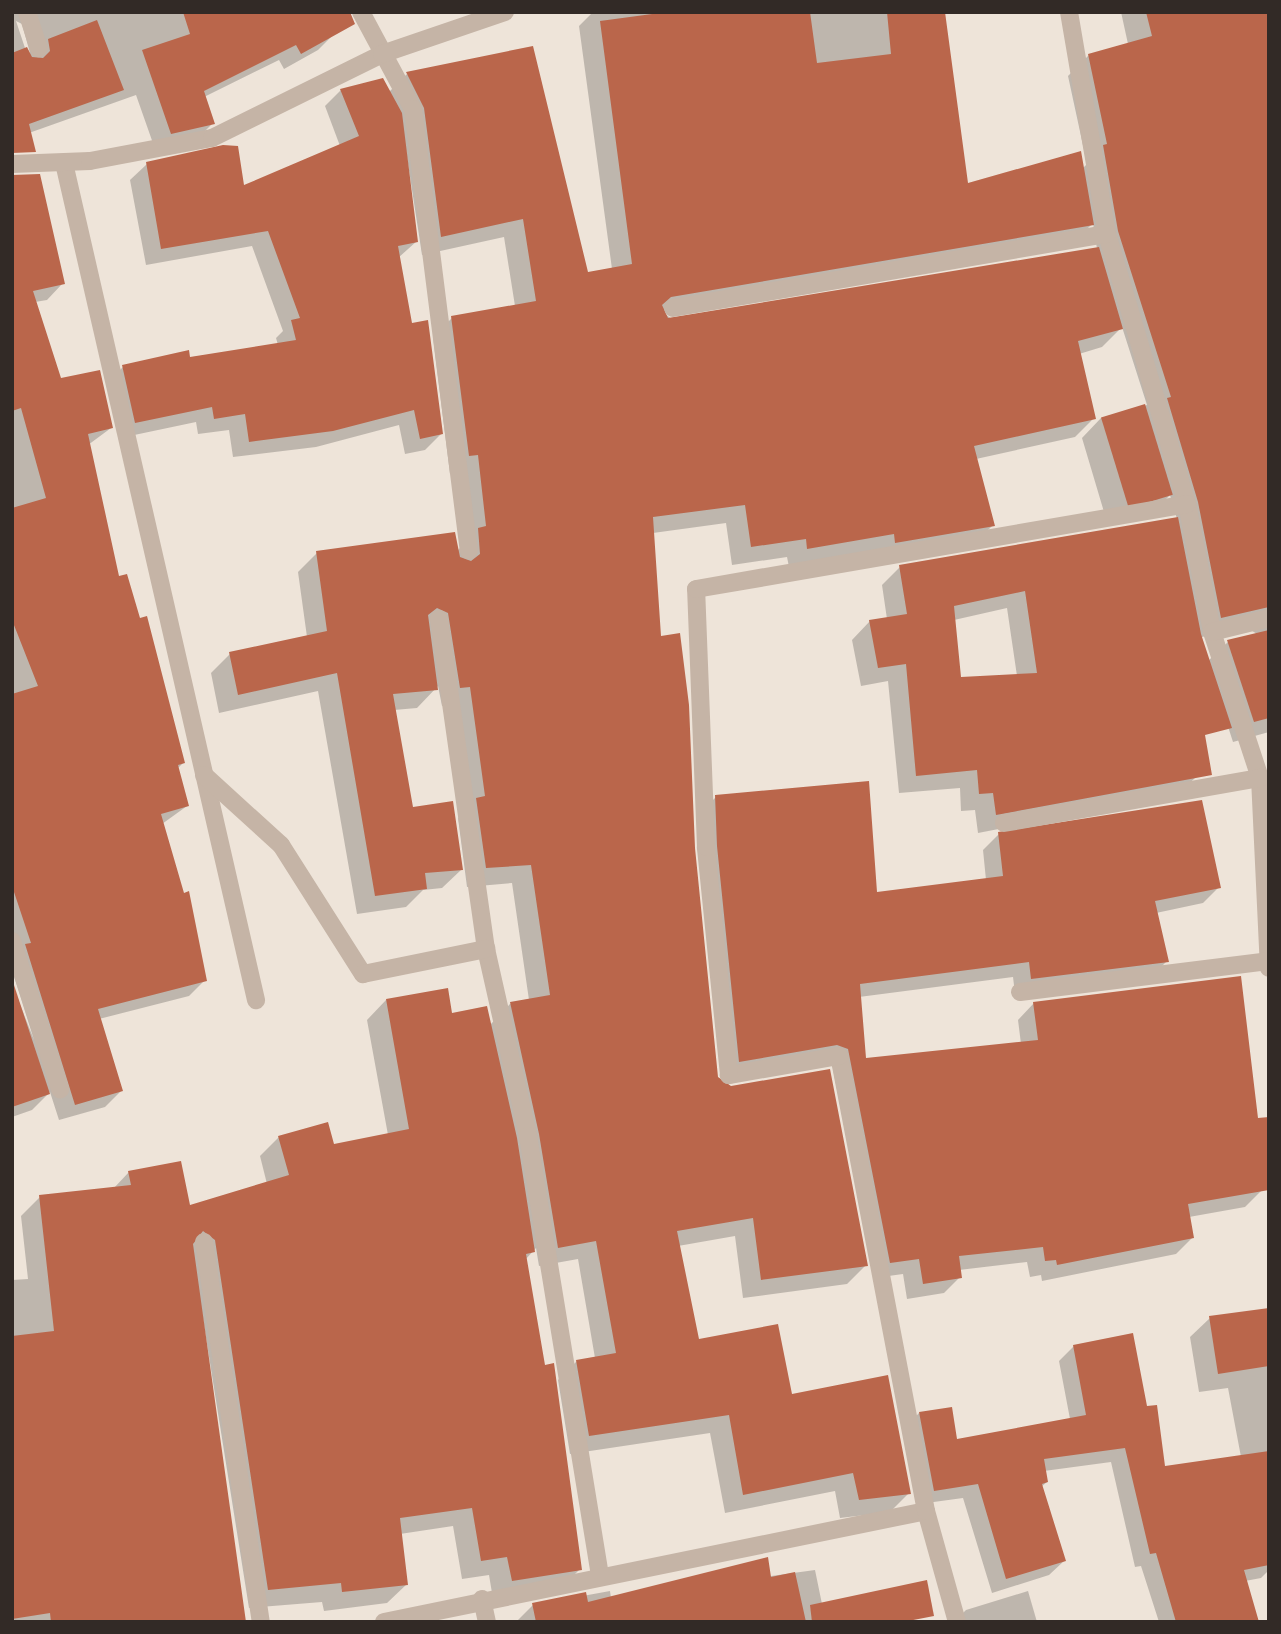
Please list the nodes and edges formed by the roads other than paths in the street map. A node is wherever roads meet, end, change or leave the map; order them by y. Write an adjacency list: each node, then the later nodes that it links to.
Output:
1 (27, 12): 5 (street)
2 (361, 12): 6 (street)
3 (505, 12): 6 (street)
4 (1069, 12): 9 (street)
5 (39, 48)
6 (383, 54): 7 (street); 12 (street)
7 (64, 163): 8 (street); 16 (street)
8 (12, 164)
9 (1107, 234): 10 (street); 11 (street)
10 (673, 308)
11 (1187, 504): 15 (street); 27 (street)
12 (469, 550)
13 (1269, 618): 15 (street)
14 (439, 619): 20 (street)
15 (1212, 632): 17 (street)
16 (204, 775): 20 (street); 24 (street)
17 (1260, 778): 18 (street); 21 (street)
18 (1004, 823)
19 (12, 940): 25 (street)
20 (486, 949): 28 (street)
21 (1268, 961): 22 (street); 23 (street)
22 (1269, 968)
23 (1020, 992)
24 (256, 1000)
25 (60, 1089)
26 (204, 1242): 30 (street)
27 (926, 1511): 28 (street); 33 (street)
28 (600, 1575): 29 (street)
29 (482, 1600): 31 (street); 32 (street)
30 (261, 1622)
31 (384, 1622)
32 (487, 1622)
33 (957, 1622)

